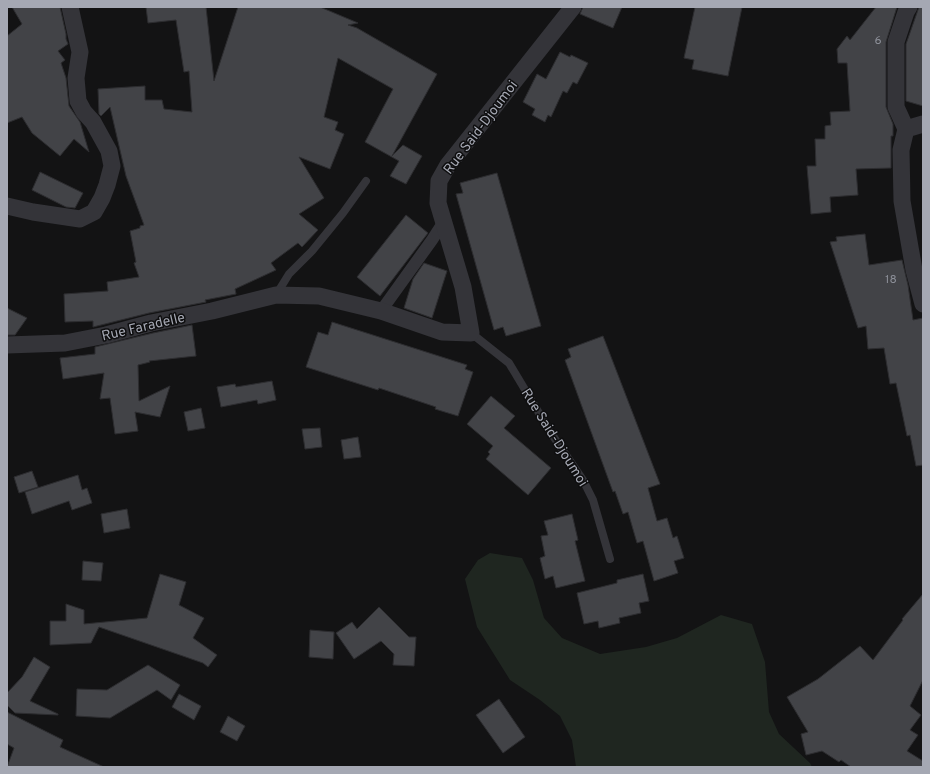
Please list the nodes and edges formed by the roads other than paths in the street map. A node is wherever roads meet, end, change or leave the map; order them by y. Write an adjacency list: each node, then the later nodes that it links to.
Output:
1 (70, 7): 7 (street)
2 (573, 7): 8 (street, Rue Said-Djoumoi)
3 (909, 7): 5 (street)
4 (923, 124): 5 (street)
5 (906, 129): 10 (street)
6 (366, 181): 9 (lane)
7 (7, 206)
8 (443, 223): 11 (street); 12 (street, Rue Said-Djoumoi)
9 (276, 295): 11 (street); 13 (street, Rue Faradelle)
10 (923, 304)
11 (381, 311): 12 (street)
12 (472, 333): 14 (lane, Rue Said-Djoumoi)
13 (7, 346)
14 (610, 559)

